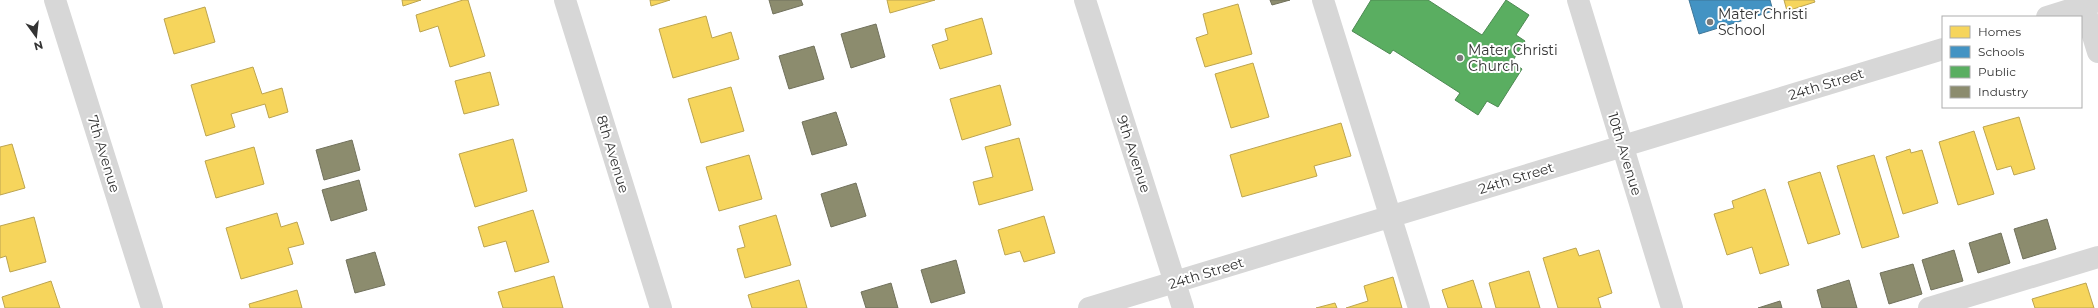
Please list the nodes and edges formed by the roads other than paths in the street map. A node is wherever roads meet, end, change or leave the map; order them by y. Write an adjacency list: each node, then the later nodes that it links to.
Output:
1 (55, 0): 14 (street, 7th Avenue)
2 (566, 0): 15 (street, 8th Avenue)
3 (1085, 0): 13 (street, 9th Avenue)
4 (1323, 0): 11 (street)
5 (1578, 0): 10 (street, 10th Avenue)
6 (2088, 2): 7 (street); 9 (street)
7 (2051, 16)
8 (1942, 49): 10 (street, 24th Street)
9 (2098, 52)
10 (1623, 146): 11 (street, 24th Street); 19 (street, 10th Avenue)
11 (1390, 217): 13 (street, 24th Street); 18 (street)
12 (2098, 257): 20 (street)
13 (1175, 283): 16 (street, 24th Street); 17 (street, 9th Avenue)
14 (152, 308)
15 (661, 308)
16 (1089, 308)
17 (1183, 308)
18 (1419, 308)
19 (1672, 308)
20 (1929, 308)

